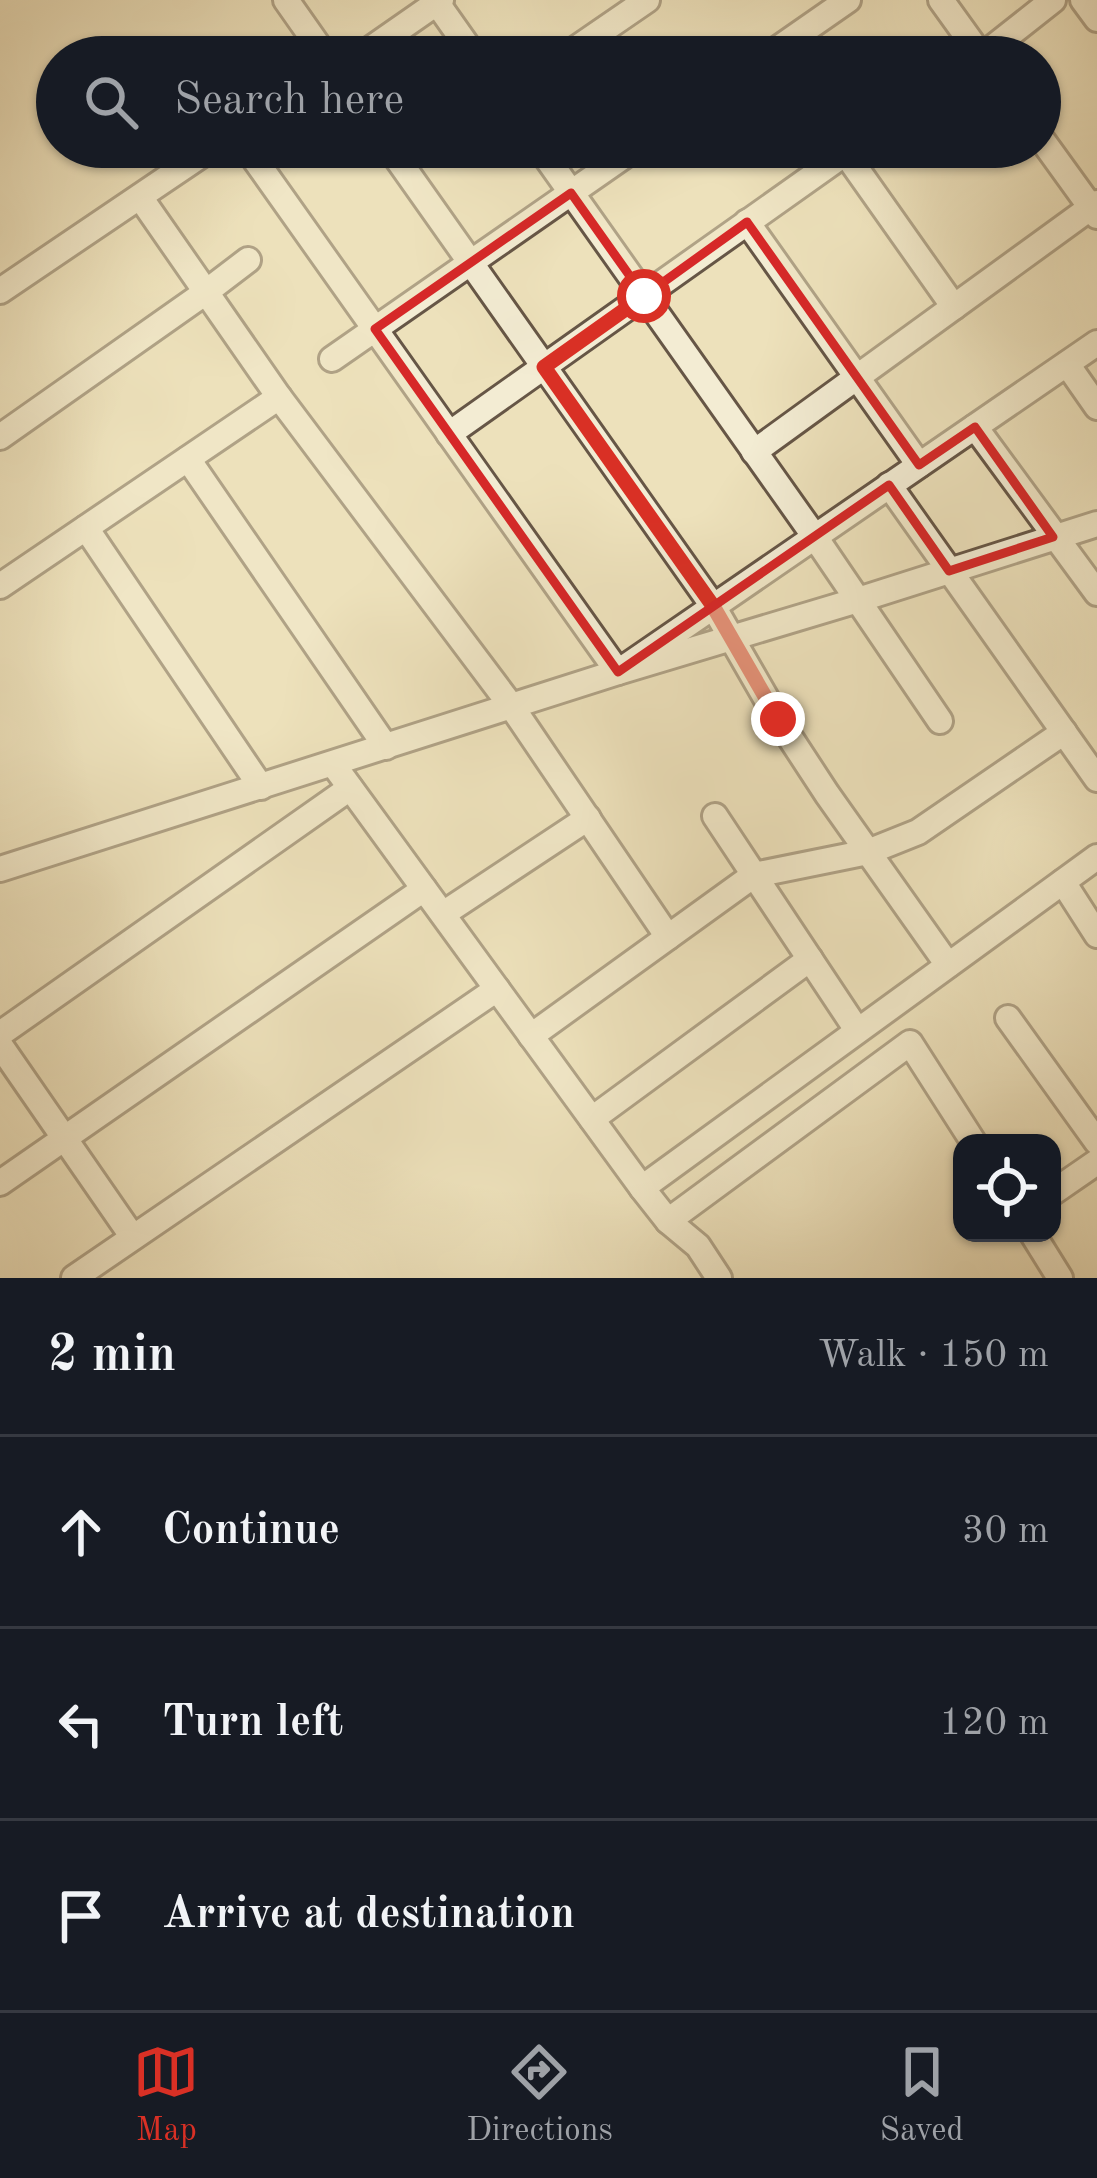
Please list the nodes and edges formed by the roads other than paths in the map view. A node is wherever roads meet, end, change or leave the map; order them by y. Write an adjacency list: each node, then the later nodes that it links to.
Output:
1 (286, 0): 9 (street)
2 (647, 0): 12 (street)
3 (848, 0): 13 (street)
4 (941, 0): 14 (street)
5 (1053, 0): 15 (street)
6 (1083, 0): 8 (street)
7 (439, 1): 10 (street); 11 (street)
8 (1097, 19)
9 (311, 36)
10 (389, 36)
11 (462, 36)
12 (595, 36)
13 (801, 36)
14 (966, 36)
15 (1008, 36)
16 (1061, 164): 26 (street)
17 (182, 168): 25 (street)
18 (261, 168): 34 (street)
19 (404, 168): 29 (street)
20 (554, 168): 24 (street)
21 (607, 168): 24 (street)
22 (821, 168): 27 (street)
23 (859, 168): 33 (street)
24 (571, 193): 29 (street); 32 (street)
25 (140, 196): 30 (street); 31 (street)
26 (1095, 209): 33 (street)
27 (747, 223): 32 (street); 39 (street)
28 (248, 260): 31 (street)
29 (471, 262): 34 (street); 38 (street)
30 (0, 291)
31 (206, 292): 40 (street); 44 (street)
32 (644, 296): 38 (street); 45 (street)
33 (954, 307): 39 (street)
34 (375, 329): 36 (street); 43 (street)
35 (1097, 344): 37 (street)
36 (332, 359)
37 (1067, 364): 41 (street); 42 (street)
38 (544, 367): 43 (street); 57 (street)
39 (857, 377): 45 (street); 47 (street)
40 (279, 397): 46 (street); 60 (street)
41 (1097, 407)
42 (975, 427): 47 (street); 52 (street)
43 (449, 434): 59 (street)
44 (0, 437)
45 (754, 452): 51 (street)
46 (188, 459): 50 (street); 63 (street)
47 (919, 465): 48 (street)
48 (889, 484): 51 (street); 53 (street)
49 (1097, 524): 52 (street)
50 (86, 528): 54 (street); 66 (street)
51 (815, 537): 56 (street); 57 (street)
52 (1053, 537): 53 (street); 55 (street)
53 (949, 571): 56 (street); 62 (street)
54 (0, 586)
55 (1097, 593)
56 (858, 600): 58 (street); 61 (street)
57 (713, 606): 58 (street); 59 (street)
58 (733, 637): 59 (street); 70 (street)
59 (617, 671): 60 (street)
60 (512, 707): 63 (street); 69 (street)
61 (940, 721)
62 (1064, 732): 65 (street); 70 (street)
63 (386, 748): 64 (street)
64 (333, 764): 66 (street); 67 (street)
65 (1097, 779)
66 (261, 787): 72 (street)
67 (350, 788): 75 (street); 84 (street)
68 (715, 816): 73 (street)
69 (587, 818): 76 (street); 78 (street)
70 (868, 852): 73 (street); 80 (street)
71 (1097, 857): 74 (street)
72 (0, 869)
73 (754, 875): 78 (street); 79 (street)
74 (1063, 882): 77 (street); 80 (street)
75 (424, 890): 76 (street); 89 (street)
76 (443, 914): 81 (street)
77 (1097, 935)
78 (668, 938): 85 (street)
79 (810, 959): 83 (street); 87 (street)
80 (948, 965): 83 (street)
81 (497, 989): 85 (street); 96 (street)
82 (1008, 1018): 90 (street)
83 (857, 1030): 94 (street)
84 (0, 1034)
85 (531, 1036): 87 (street)
86 (0, 1046): 89 (street)
87 (592, 1119): 94 (street)
88 (968, 1134): 95 (street)
89 (63, 1137): 92 (street); 96 (street)
90 (1097, 1142)
91 (1097, 1162): 93 (street)
92 (0, 1183)
93 (1061, 1187)
94 (642, 1188): 95 (street)
95 (668, 1221): 99 (street)
96 (132, 1237): 98 (street)
97 (1037, 1242): 100 (street)
98 (74, 1278)
99 (719, 1278)
100 (1060, 1278)

